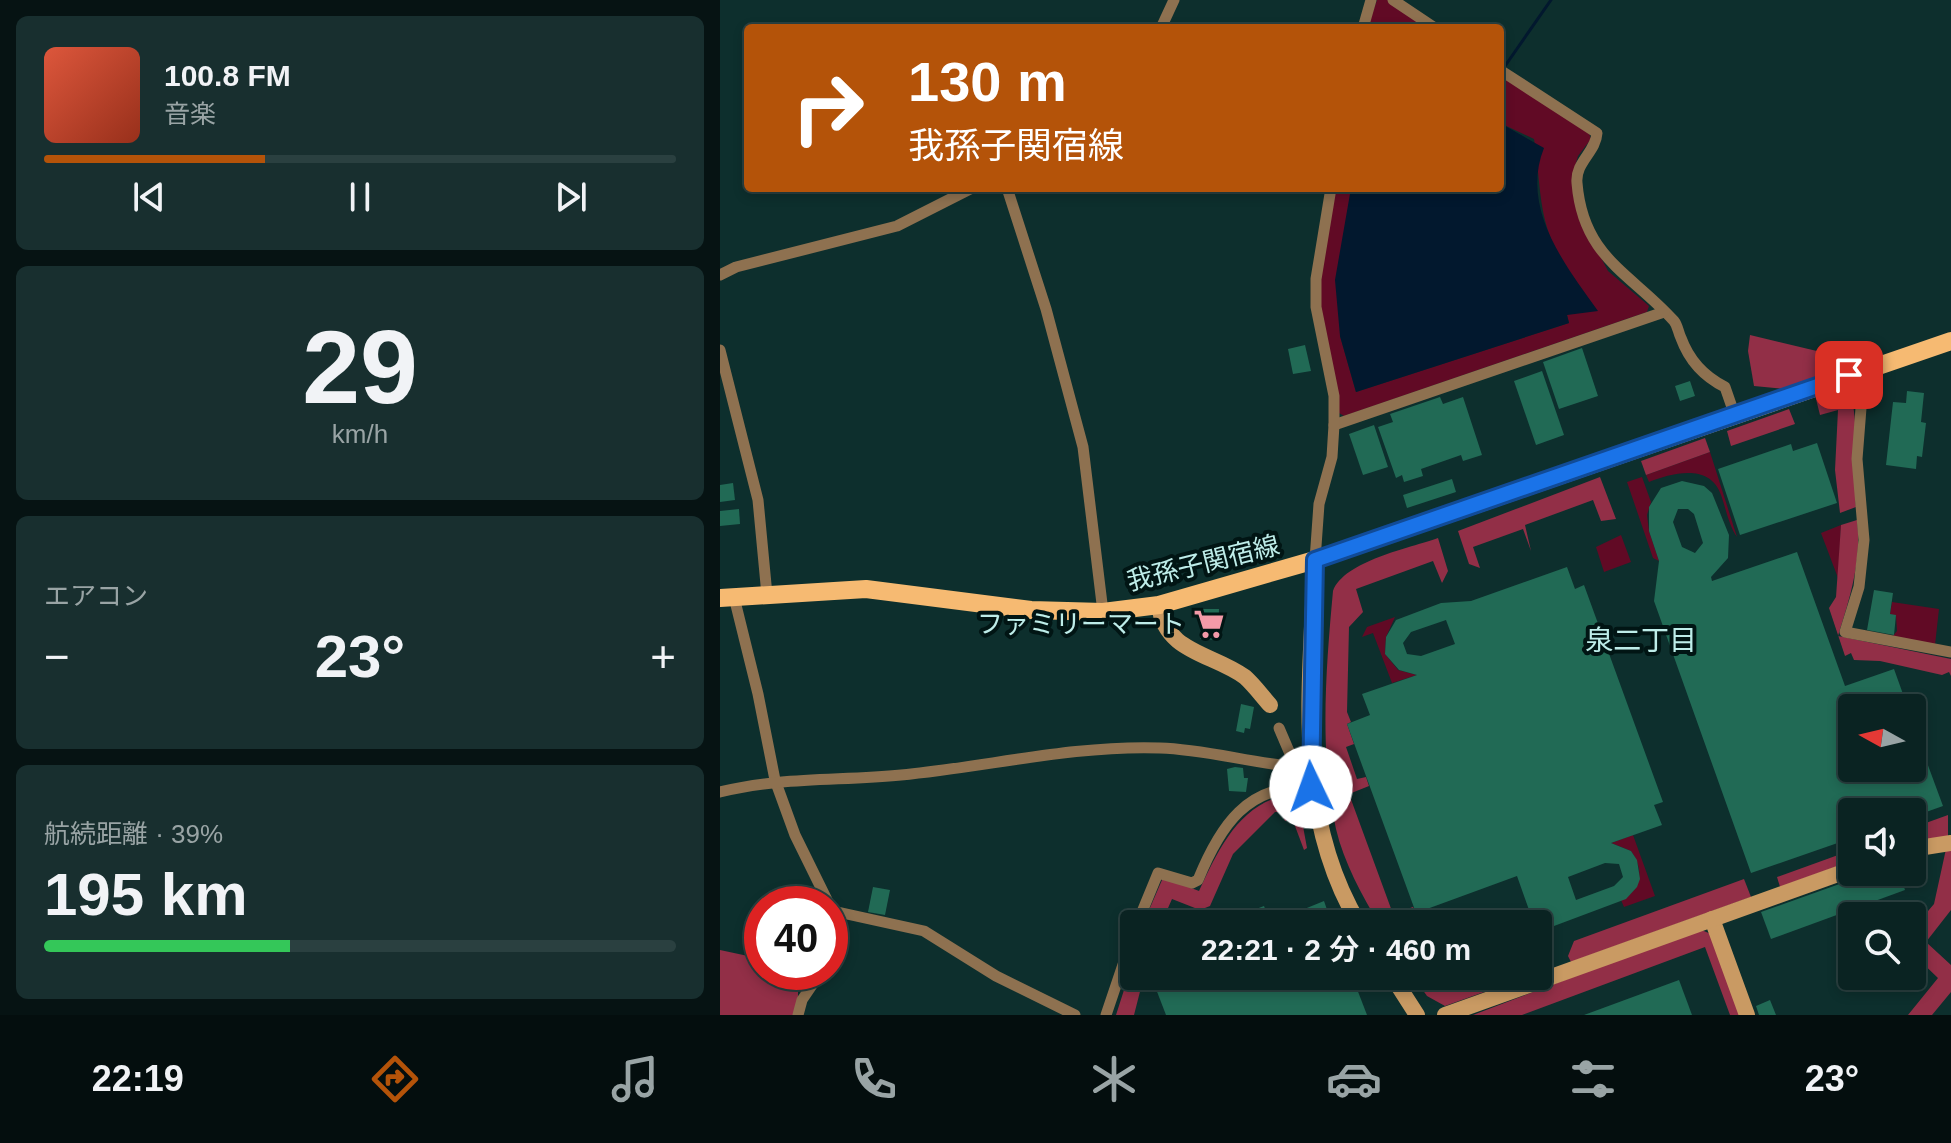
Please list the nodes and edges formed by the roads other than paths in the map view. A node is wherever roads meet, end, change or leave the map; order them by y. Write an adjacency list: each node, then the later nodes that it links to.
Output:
1 (1174, 0): 4 (street)
2 (1371, 0): 5 (street)
3 (1393, 0): 6 (street)
4 (1163, 24)
5 (1364, 24)
6 (1429, 24)
7 (1504, 73): 12 (street)
8 (964, 192): 11 (street)
9 (1008, 192): 22 (street)
10 (1330, 192): 17 (street)
11 (720, 275)
12 (1664, 312): 16 (street); 17 (street)
13 (1951, 341): 15 (main road, 我孫子関宿線)
14 (720, 350): 19 (street)
15 (1849, 375): 16 (main road, 我孫子関宿線); 23 (street)
16 (1734, 413): 18 (main road, 我孫子関宿線)
17 (1334, 425): 18 (street)
18 (1315, 560): 21 (main road, 我孫子関宿線); 26 (street)
19 (767, 595): 20 (main road, 我孫子関宿線); 22 (main road, 我孫子関宿線)
20 (727, 597): 27 (street)
21 (1159, 605): 22 (main road, 我孫子関宿線); 24 (street)
22 (1103, 612)
23 (1951, 652)
24 (1270, 705)
25 (1279, 728): 26 (street)
26 (1309, 755): 29 (street)
27 (775, 780): 28 (street); 30 (street); 34 (street)
28 (1290, 786): 29 (street); 35 (street)
29 (1311, 787): 36 (street)
30 (720, 792)
31 (1951, 843): 32 (street)
32 (1926, 847)
33 (1838, 874): 38 (street)
34 (820, 886)
35 (1143, 910)
36 (1352, 910)
37 (848, 911): 43 (street)
38 (1712, 919): 46 (street); 47 (street)
39 (1120, 974): 44 (street)
40 (809, 990): 42 (street)
41 (1401, 990): 45 (street)
42 (798, 1015)
43 (1075, 1015)
44 (1106, 1015)
45 (1417, 1015)
46 (1445, 1015)
47 (1747, 1015)

